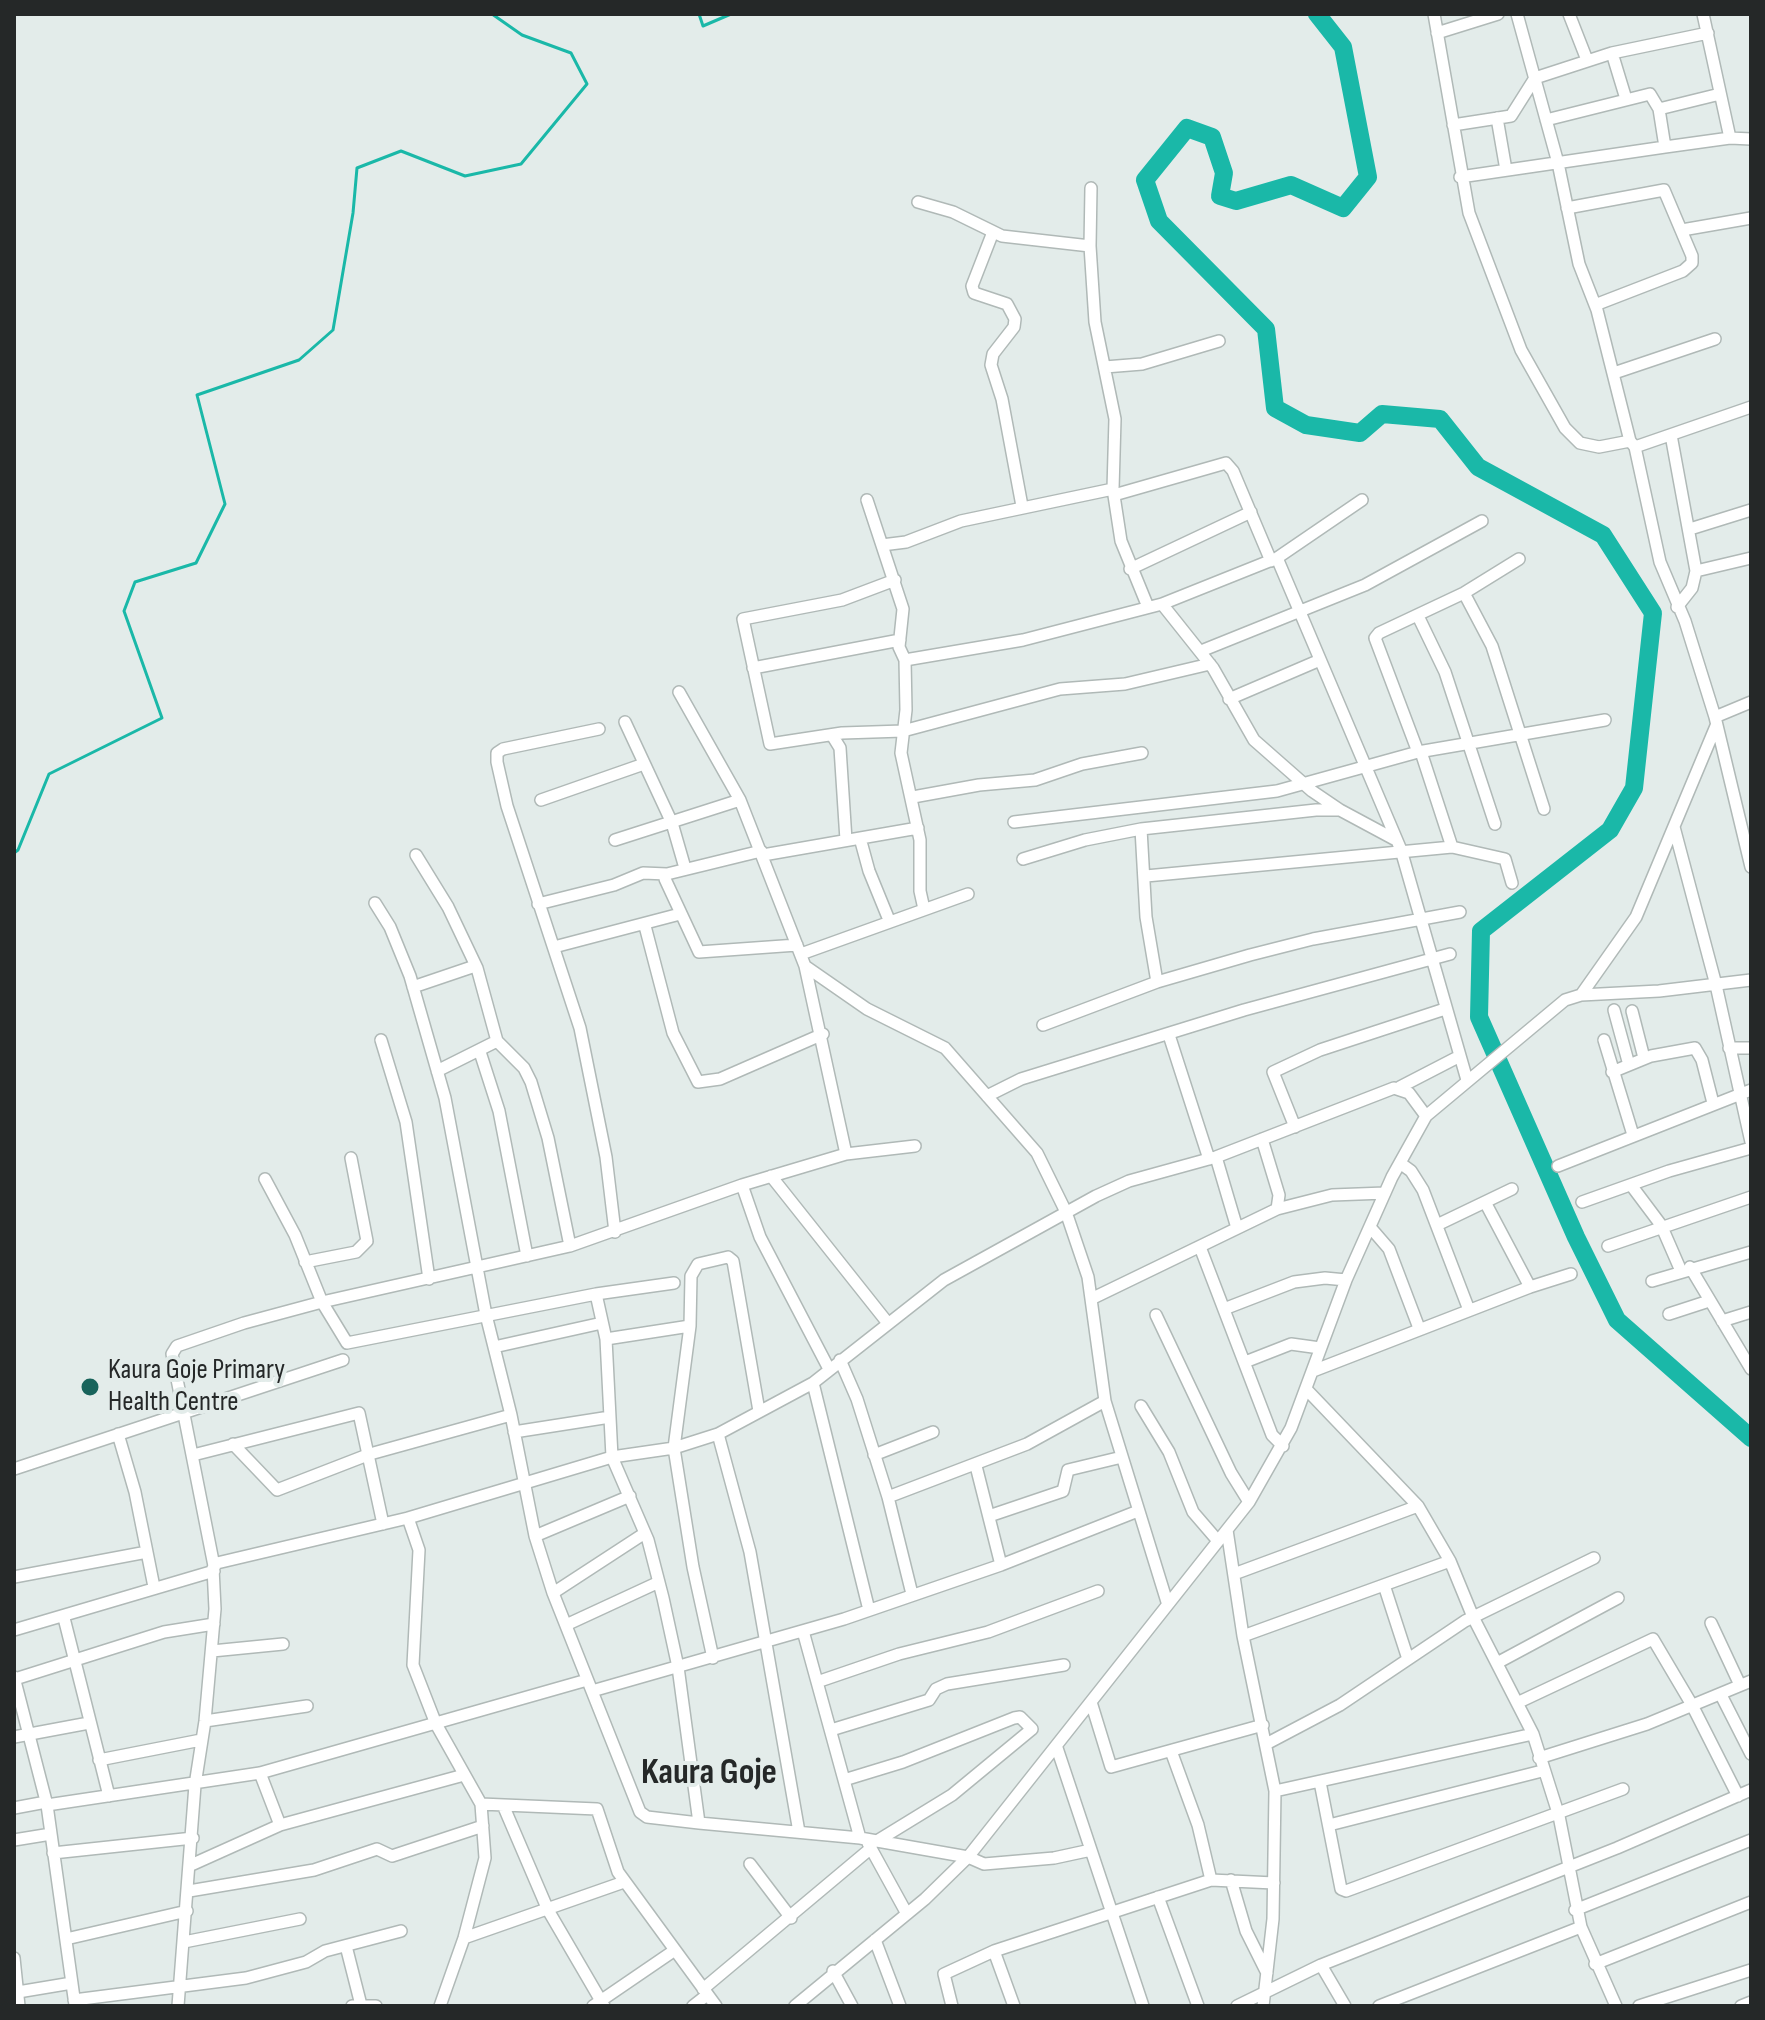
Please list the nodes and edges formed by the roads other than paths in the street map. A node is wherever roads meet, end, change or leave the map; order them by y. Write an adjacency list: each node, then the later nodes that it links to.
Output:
1 (1434, 14): 6 (street)
2 (1498, 14): 6 (street)
3 (1517, 14): 10 (street)
4 (1569, 14): 9 (street)
5 (1703, 14): 7 (street)
6 (1437, 33): 16 (street)
7 (1708, 33): 8 (street); 11 (street)
8 (1612, 53): 9 (street); 12 (street)
9 (1587, 60): 10 (street)
10 (1535, 78): 14 (street); 15 (street)
11 (1720, 94): 13 (street); 17 (street)
12 (1626, 99): 13 (street); 15 (street)
13 (1659, 109): 19 (street)
14 (1497, 118): 16 (street); 21 (street)
15 (1546, 120): 20 (street)
16 (1453, 125): 22 (street)
17 (1730, 138): 18 (street); 19 (street)
18 (1751, 139)
19 (1665, 147): 20 (street)
20 (1558, 163): 21 (street); 25 (street)
21 (1506, 170): 22 (street)
22 (1460, 177): 37 (street)
23 (1091, 188): 29 (street)
24 (918, 202): 28 (street)
25 (1567, 208): 27 (street); 30 (street)
26 (1751, 218): 27 (street)
27 (1682, 230): 30 (street)
28 (993, 232): 29 (street); 41 (street)
29 (1090, 246): 33 (street)
30 (1595, 305): 34 (street)
31 (1715, 339): 34 (street)
32 (1219, 341): 33 (street)
33 (1105, 367): 38 (street)
34 (1614, 373): 37 (street)
35 (1751, 407): 36 (street)
36 (1671, 435): 37 (street); 45 (street)
37 (1633, 444): 56 (street)
38 (1114, 492): 41 (street); 43 (street); 50 (street)
39 (867, 500): 46 (street)
40 (1362, 500): 49 (street)
41 (1022, 506): 46 (street)
42 (1751, 510): 45 (street)
43 (1251, 512): 49 (street); 50 (street)
44 (1482, 521): 57 (street)
45 (1690, 529): 51 (street)
46 (882, 545): 52 (street)
47 (1751, 558): 51 (street)
48 (1519, 559): 53 (street)
49 (1274, 560): 54 (street); 57 (street)
50 (1130, 569): 55 (street)
51 (1696, 571): 56 (street)
52 (895, 580): 59 (street); 64 (street)
53 (1464, 593): 58 (street); 75 (street)
54 (1162, 604): 55 (street); 60 (street)
55 (1148, 607): 61 (street)
56 (1677, 607): 70 (street)
57 (1301, 613): 60 (street); 62 (street)
58 (1418, 616): 76 (street); 77 (street)
59 (900, 640): 61 (street); 64 (street)
60 (1201, 651): 63 (street)
61 (905, 660): 73 (street)
62 (1320, 660): 66 (street); 80 (street)
63 (1210, 664): 66 (street); 73 (street)
64 (753, 668): 74 (street)
65 (679, 692): 84 (street)
66 (1229, 699): 81 (street)
67 (1745, 704): 68 (street); 70 (street)
68 (1751, 715)
69 (1605, 720): 75 (street)
70 (1716, 721): 90 (street); 101 (street)
71 (625, 722): 79 (street)
72 (599, 729): 108 (street)
73 (903, 731): 74 (street); 82 (street)
74 (832, 735): 95 (street)
75 (1521, 736): 76 (street); 85 (street)
76 (1467, 744): 77 (street); 89 (street)
77 (1420, 752): 80 (street); 97 (street)
78 (1142, 753): 82 (street)
79 (644, 764): 83 (street); 88 (street)
80 (1365, 765): 81 (street); 96 (street)
81 (1301, 782): 86 (street); 87 (street)
82 (913, 797): 91 (street)
83 (541, 800)
84 (740, 800): 88 (street); 98 (street)
85 (1544, 809)
86 (1340, 810): 92 (street); 96 (street)
87 (1014, 822)
88 (672, 823): 94 (street); 102 (street)
89 (1495, 824)
90 (1674, 827): 123 (street); 125 (street)
91 (918, 828): 93 (street); 109 (street)
92 (1141, 829): 100 (street); 104 (street)
93 (860, 838): 95 (street); 113 (street)
94 (615, 840)
95 (846, 840): 98 (street)
96 (1398, 845): 97 (street); 104 (street); 112 (street)
97 (1452, 847): 105 (street)
98 (762, 853): 102 (street); 116 (street)
99 (416, 855): 119 (street)
100 (1023, 859)
101 (1750, 860)
102 (685, 868): 103 (street)
103 (667, 874): 108 (street); 111 (street)
104 (1146, 876): 122 (street)
105 (1512, 883)
106 (968, 894): 109 (street)
107 (375, 903): 124 (street)
108 (538, 904): 115 (street)
109 (924, 909): 113 (street)
110 (1460, 912): 112 (street)
111 (680, 914): 114 (street); 116 (street)
112 (1420, 918): 118 (street); 122 (street)
113 (889, 920): 116 (street)
114 (645, 926): 115 (street); 130 (street)
115 (554, 947): 175 (street)
116 (799, 950): 120 (street)
117 (1450, 954): 118 (street)
118 (1434, 958): 126 (street); 131 (street)
119 (475, 966): 124 (street); 134 (street)
120 (805, 966): 130 (street); 147 (street)
121 (1751, 980): 123 (street)
122 (1157, 982): 129 (street)
123 (1716, 985): 125 (street); 135 (street)
124 (413, 987): 141 (street)
125 (1581, 995): 143 (street)
126 (1445, 1009): 138 (street); 150 (street)
127 (1614, 1010): 140 (street)
128 (1632, 1011): 139 (street)
129 (1043, 1025)
130 (823, 1034): 155 (street)
131 (1169, 1035): 147 (street); 157 (street)
132 (381, 1040): 185 (street)
133 (1604, 1040): 142 (street)
134 (497, 1041): 137 (street); 176 (street)
135 (1729, 1048): 136 (street); 146 (street)
136 (1751, 1048)
137 (480, 1052): 141 (street); 180 (street)
138 (1458, 1057): 143 (street); 144 (street)
139 (1644, 1058): 140 (street); 148 (street)
140 (1629, 1065): 142 (street)
141 (437, 1071): 182 (street)
142 (1612, 1072): 151 (street)
143 (1467, 1080): 149 (street)
144 (1400, 1087): 149 (street); 150 (street)
145 (1751, 1090): 146 (street)
146 (1738, 1093): 148 (street); 153 (street)
147 (987, 1096): 170 (street)
148 (1713, 1103): 151 (street)
149 (1426, 1116): 158 (street)
150 (1295, 1127): 152 (street)
151 (1633, 1135): 159 (street)
152 (1262, 1139): 157 (street); 169 (street)
153 (1751, 1145): 163 (street)
154 (915, 1146): 155 (street)
155 (846, 1154): 160 (street)
156 (351, 1158): 181 (street)
157 (1213, 1158): 170 (street); 174 (street)
158 (1400, 1163): 165 (street); 171 (street)
159 (1558, 1166)
160 (771, 1176): 162 (street); 201 (street)
161 (265, 1179): 181 (street)
162 (742, 1185): 175 (street); 211 (street)
163 (1631, 1185): 168 (street); 172 (street)
164 (1512, 1189): 167 (street)
165 (1385, 1193): 169 (street); 173 (street)
166 (1751, 1197): 172 (street)
167 (1485, 1202): 171 (street); 189 (street)
168 (1582, 1202)
169 (1277, 1209): 174 (street)
170 (1066, 1212): 191 (street); 201 (street)
171 (1437, 1225): 195 (street)
172 (1661, 1225): 177 (street); 183 (street)
173 (1370, 1227): 186 (street); 204 (street)
174 (1237, 1228): 178 (street)
175 (615, 1232): 176 (street)
176 (570, 1246): 180 (street)
177 (1608, 1246)
178 (1200, 1247): 191 (street); 194 (street)
179 (1751, 1252): 183 (street)
180 (527, 1256): 182 (street)
181 (305, 1262): 193 (street)
182 (477, 1268): 185 (street); 198 (street)
183 (1686, 1269): 187 (street); 192 (street)
184 (1571, 1274): 189 (street)
185 (429, 1279): 193 (street)
186 (1346, 1280): 194 (street); 207 (street)
187 (1652, 1281)
188 (674, 1283): 190 (street)
189 (1530, 1287): 195 (street)
190 (596, 1294): 198 (street); 202 (street)
191 (1091, 1299): 216 (street)
192 (1709, 1301): 197 (street); 200 (street)
193 (322, 1302): 198 (street); 219 (street)
194 (1224, 1309): 210 (street)
195 (1469, 1310): 204 (street)
196 (1751, 1312): 200 (street)
197 (1669, 1314)
198 (486, 1315): 206 (street)
199 (1156, 1315): 239 (street)
200 (1722, 1321): 212 (street)
201 (887, 1322): 209 (street)
202 (602, 1323): 205 (street); 206 (street)
203 (690, 1326): 205 (street); 218 (street); 228 (street)
204 (1419, 1328): 213 (street)
205 (606, 1339): 221 (street)
206 (494, 1347): 220 (street)
207 (1320, 1348): 210 (street); 213 (street)
208 (343, 1360): 219 (street)
209 (840, 1360): 211 (street); 231 (street)
210 (1245, 1362): 227 (street)
211 (829, 1369): 214 (street)
212 (1748, 1369)
213 (1313, 1371): 215 (street)
214 (813, 1383): 218 (street); 264 (street)
215 (1307, 1390): 227 (street); 240 (street)
216 (1105, 1401): 233 (street); 234 (street)
217 (1141, 1406): 248 (street)
218 (759, 1411): 225 (street)
219 (185, 1414): 224 (street); 229 (street)
220 (511, 1415): 222 (street); 230 (street)
221 (610, 1417): 222 (street); 232 (street)
222 (514, 1432): 236 (street)
223 (933, 1432): 231 (street)
224 (118, 1434): 235 (street); 249 (street)
225 (718, 1434): 228 (street); 273 (street)
226 (233, 1444): 229 (street); 230 (street); 230 (street)
227 (1283, 1446): 239 (street)
228 (674, 1448): 232 (street); 276 (street)
229 (193, 1455): 253 (street)
230 (366, 1455): 244 (street)
231 (874, 1455): 238 (street)
232 (612, 1457): 236 (street); 237 (street)
233 (1122, 1457): 241 (street); 242 (street)
234 (976, 1466): 238 (street); 242 (street)
235 (14, 1469)
236 (522, 1483): 243 (street); 247 (street)
237 (630, 1496): 246 (street); 247 (street)
238 (888, 1497): 261 (street)
239 (1249, 1502): 245 (street)
240 (1418, 1506): 251 (street); 254 (street)
241 (1138, 1511): 252 (street); 263 (street)
242 (989, 1516): 252 (street)
243 (408, 1518): 244 (street); 293 (street)
244 (383, 1524): 253 (street)
245 (1227, 1530): 248 (street); 254 (street)
246 (645, 1533): 256 (street); 260 (street)
247 (535, 1536): 260 (street)
248 (1218, 1541): 263 (street)
249 (147, 1552): 255 (street); 258 (street)
250 (1594, 1558): 265 (street)
251 (1450, 1561): 257 (street); 265 (street)
252 (1001, 1565): 261 (street)
253 (214, 1568): 258 (street); 268 (street)
254 (1234, 1574): 272 (street)
255 (14, 1577)
256 (659, 1582): 269 (street); 281 (street)
257 (1384, 1585): 272 (street); 277 (street)
258 (154, 1587): 266 (street)
259 (1098, 1591): 283 (street)
260 (553, 1593): 269 (street)
261 (912, 1594): 264 (street)
262 (1618, 1598): 279 (street)
263 (1167, 1602): 287 (street)
264 (869, 1610): 271 (street)
265 (1473, 1617): 277 (street); 279 (street)
266 (64, 1618): 270 (street); 278 (street)
267 (1711, 1623): 284 (street)
268 (214, 1624): 275 (street); 278 (street)
269 (566, 1625): 285 (street)
270 (14, 1630)
271 (803, 1631): 273 (street); 283 (street)
272 (1243, 1636): 294 (street)
273 (764, 1643): 276 (street); 325 (street)
274 (283, 1644): 275 (street)
275 (212, 1651): 291 (street)
276 (713, 1658): 281 (street)
277 (1408, 1659): 300 (street)
278 (73, 1661): 282 (street); 292 (street)
279 (1497, 1663): 288 (street)
280 (1064, 1665): 295 (street)
281 (678, 1667): 285 (street); 321 (street)
282 (14, 1678): 296 (street)
283 (817, 1682): 295 (street)
284 (1746, 1683): 286 (street)
285 (590, 1685): 293 (street); 321 (street)
286 (1721, 1695): 289 (street); 303 (street)
287 (1091, 1702): 301 (street); 302 (street)
288 (1517, 1703): 289 (street); 297 (street)
289 (1692, 1705): 304 (street); 314 (street)
290 (307, 1706): 291 (street)
291 (205, 1721): 299 (street)
292 (89, 1723): 296 (street); 305 (street)
293 (436, 1724): 307 (street); 308 (street)
294 (1263, 1725): 300 (street); 302 (street)
295 (831, 1730): 309 (street)
296 (29, 1733): 298 (street); 316 (street)
297 (1533, 1734): 304 (street); 310 (street)
298 (14, 1737)
299 (201, 1740): 305 (street); 311 (street)
300 (1268, 1743): 313 (street)
301 (1057, 1748): 331 (street); 333 (street)
302 (1171, 1751): 337 (street)
303 (1751, 1754)
304 (1539, 1758): 306 (street)
305 (99, 1760): 315 (street)
306 (1542, 1771): 320 (street); 323 (street)
307 (260, 1773): 311 (street); 322 (street)
308 (464, 1775): 317 (street); 322 (street)
309 (844, 1780): 330 (street); 330 (street)
310 (1320, 1782): 313 (street); 323 (street)
311 (195, 1785): 315 (street); 327 (street)
312 (1623, 1789): 320 (street)
313 (1275, 1791): 340 (street)
314 (1747, 1794): 336 (street)
315 (109, 1796): 316 (street)
316 (46, 1804): 319 (street); 326 (street)
317 (481, 1804): 318 (street); 324 (street)
318 (503, 1805): 339 (street); 344 (street)
319 (14, 1808)
320 (1559, 1816): 323 (street); 336 (street)
321 (699, 1823): 325 (street)
322 (280, 1825): 335 (street)
323 (1329, 1825)
324 (483, 1826): 341 (street); 353 (street)
325 (799, 1832): 330 (street)
326 (51, 1834): 328 (street); 332 (street)
327 (193, 1838): 332 (street); 335 (street)
328 (14, 1840)
329 (1751, 1840): 345 (street)
330 (868, 1842): 333 (street); 348 (street); 349 (street)
331 (1091, 1850): 333 (street); 347 (street)
332 (53, 1853): 354 (street)
333 (968, 1857): 348 (street)
334 (750, 1864): 349 (street)
335 (191, 1865): 341 (street)
336 (1567, 1868): 345 (street); 362 (street)
337 (1211, 1880): 338 (street); 342 (street)
338 (1231, 1880): 340 (street); 365 (street)
339 (624, 1882): 344 (street); 358 (street)
340 (1274, 1883): 365 (street)
341 (189, 1891): 346 (street)
342 (1158, 1897): 347 (street); 387 (street)
343 (1751, 1902): 361 (street)
344 (548, 1910): 353 (street); 374 (street)
345 (1575, 1910): 351 (street)
346 (187, 1911): 354 (street); 356 (street)
347 (1111, 1912): 359 (street); 386 (street)
348 (907, 1914): 355 (street)
349 (791, 1918): 369 (street)
350 (300, 1919): 356 (street)
351 (1581, 1927): 361 (street); 390 (street)
352 (401, 1931): 357 (street)
353 (464, 1938): 378 (street)
354 (66, 1939): 366 (street)
355 (875, 1940): 364 (street); 383 (street)
356 (184, 1942): 367 (street)
357 (346, 1946): 367 (street); 373 (street)
358 (675, 1950): 369 (street); 374 (street)
359 (994, 1951): 384 (street); 385 (street)
360 (14, 1958): 368 (street)
361 (1595, 1964): 391 (street)
362 (1321, 1965): 370 (street); 389 (street)
363 (1751, 1970): 392 (street)
364 (833, 1971): 381 (street); 382 (street)
365 (1267, 1973): 370 (street)
366 (72, 1983): 368 (street); 372 (street)
367 (180, 1989): 372 (street); 376 (street)
368 (18, 1992): 375 (street)
369 (705, 1992): 379 (street); 380 (street)
370 (1263, 2000): 388 (street)
371 (1751, 2002): 393 (street)
372 (75, 2003)
373 (356, 2005): 377 (street)
374 (599, 2005)
375 (19, 2006)
376 (178, 2006)
377 (376, 2006)
378 (440, 2006)
379 (693, 2006)
380 (716, 2006)
381 (795, 2006)
382 (852, 2006)
383 (900, 2006)
384 (952, 2006)
385 (1014, 2006)
386 (1143, 2006)
387 (1198, 2006)
388 (1237, 2006)
389 (1345, 2006)
390 (1379, 2006)
391 (1616, 2006)
392 (1639, 2006)
393 (1741, 2006)

